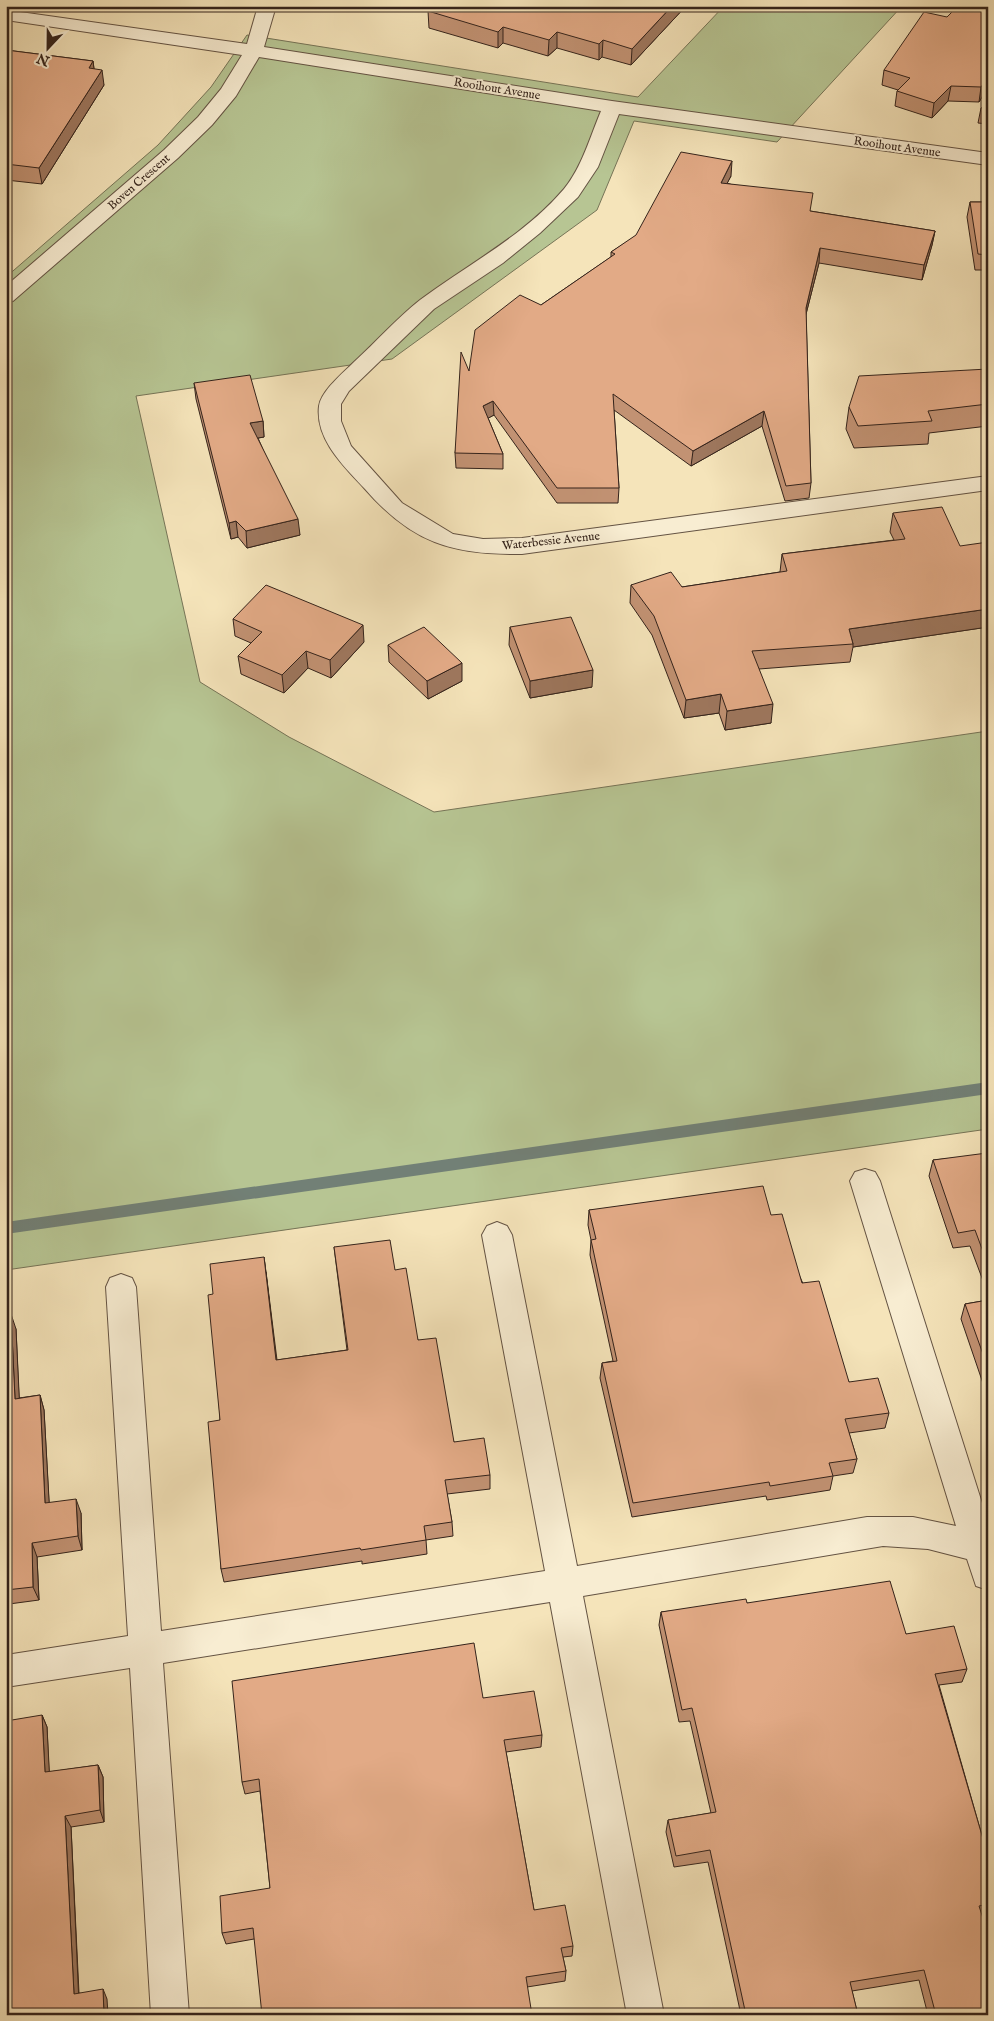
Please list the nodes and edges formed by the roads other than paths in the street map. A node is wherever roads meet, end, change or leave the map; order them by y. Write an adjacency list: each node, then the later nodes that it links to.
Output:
1 (267, 6): 3 (street, Boven Crescent)
2 (6, 15): 3 (street, Rooihout Avenue)
3 (254, 51): 4 (street, Rooihout Avenue); 6 (street, Boven Crescent)
4 (612, 107): 5 (street, Rooihout Avenue); 7 (street, Waterbessie Avenue)
5 (988, 159)
6 (6, 297)
7 (988, 483)
8 (865, 1181): 11 (street)
9 (497, 1235): 12 (street)
10 (121, 1287): 13 (street)
11 (985, 1558): 12 (street)
12 (564, 1584): 13 (street); 16 (street)
13 (146, 1649): 14 (street); 15 (street)
14 (6, 1671)
15 (170, 2015)
16 (646, 2015)

